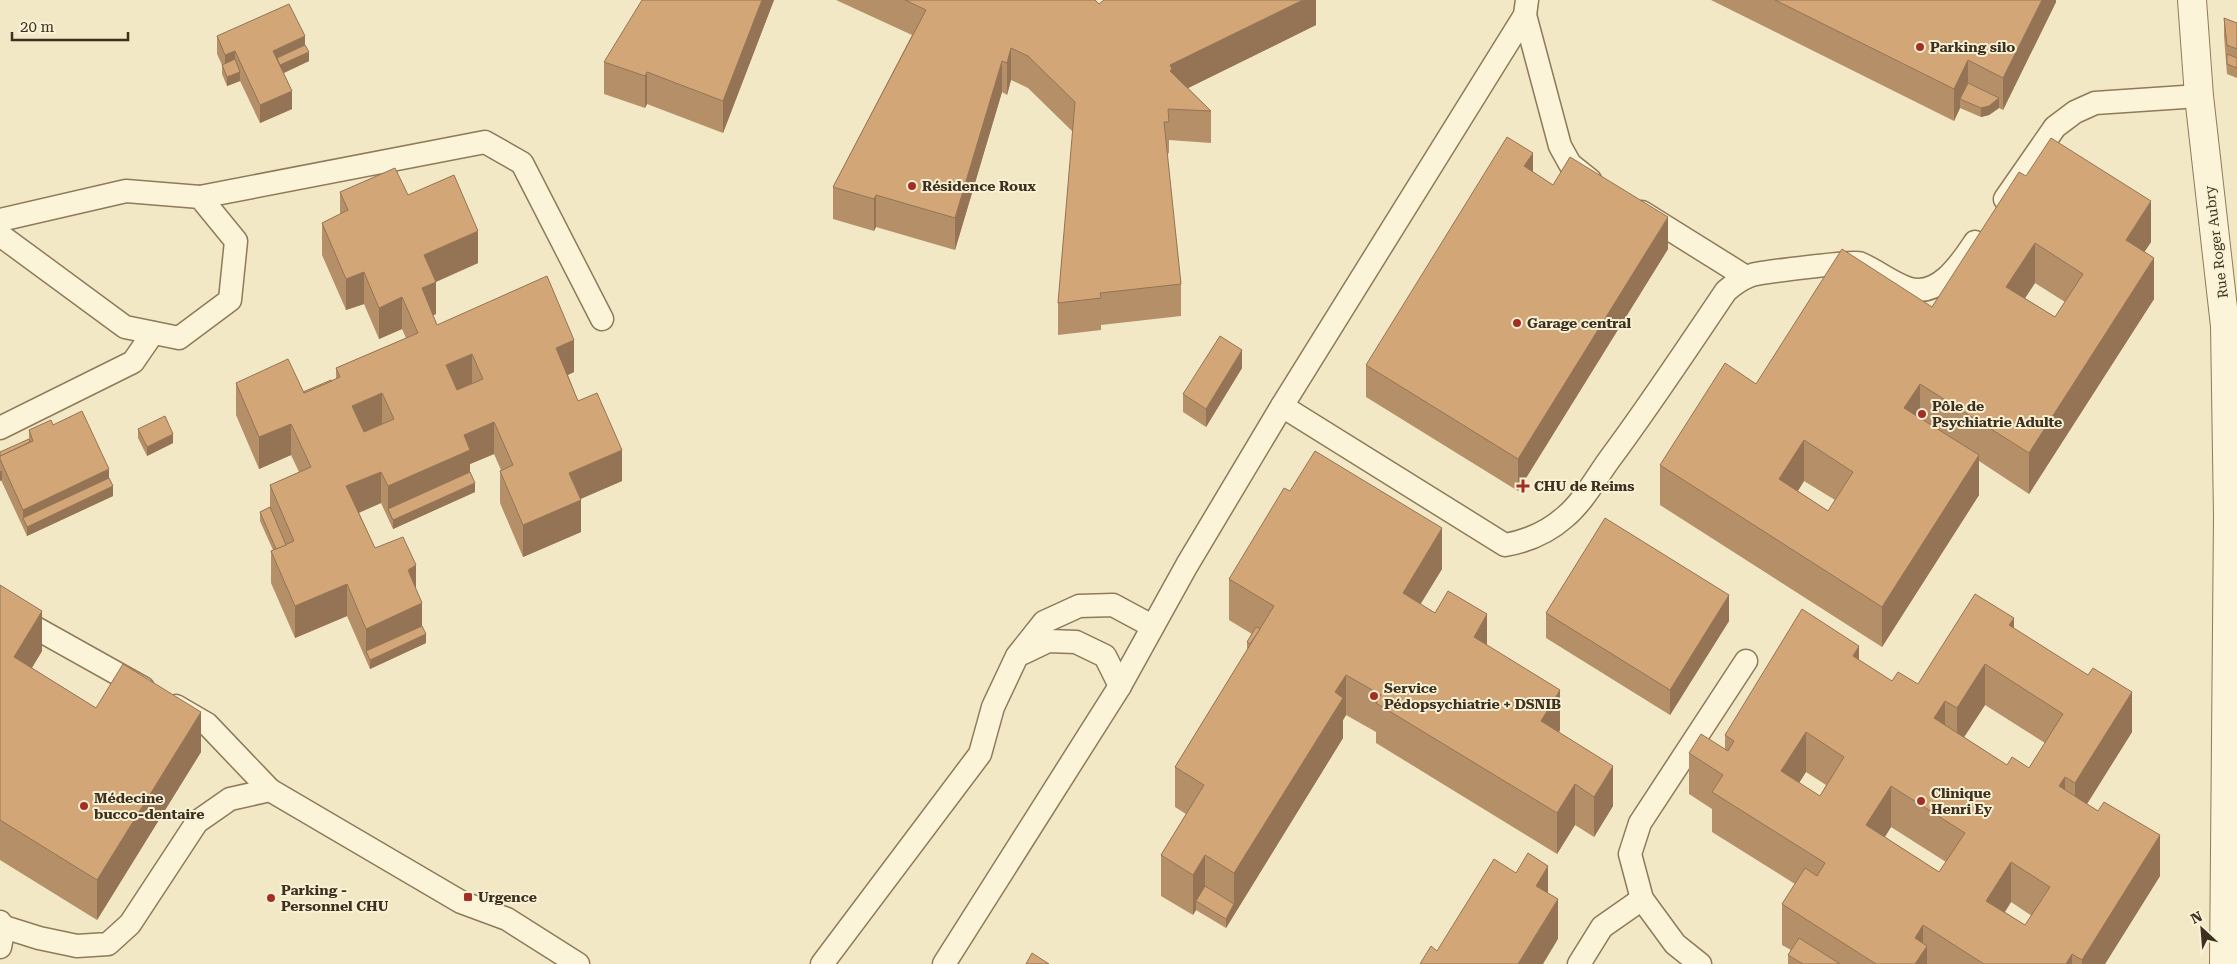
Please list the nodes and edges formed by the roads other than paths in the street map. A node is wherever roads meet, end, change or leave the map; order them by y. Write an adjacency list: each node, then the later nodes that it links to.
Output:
1 (2192, 0): 3 (street, Rue Roger Aubry)
2 (1526, 7): 7 (lane); 10 (lane)
3 (2198, 96): 7 (lane); 12 (street, Rue Roger Aubry)
4 (200, 197): 5 (lane); 8 (lane); 9 (lane)
5 (0, 220)
6 (0, 235): 9 (lane)
7 (1746, 277): 10 (lane)
8 (602, 319)
9 (153, 333): 11 (lane)
10 (1282, 406): 14 (lane)
11 (0, 428)
12 (2232, 556): 26 (street, Rue Roger Aubry)
13 (0, 608): 18 (lane)
14 (1152, 626): 15 (lane); 17 (lane)
15 (1017, 656): 17 (lane); 22 (lane)
16 (1746, 661): 19 (lane)
17 (1120, 686): 23 (lane)
18 (270, 790): 20 (lane); 21 (lane)
19 (1642, 899): 24 (lane); 25 (lane)
20 (1, 932)
21 (578, 964)
22 (822, 964)
23 (944, 964)
24 (1579, 964)
25 (1700, 964)
26 (2224, 964)

